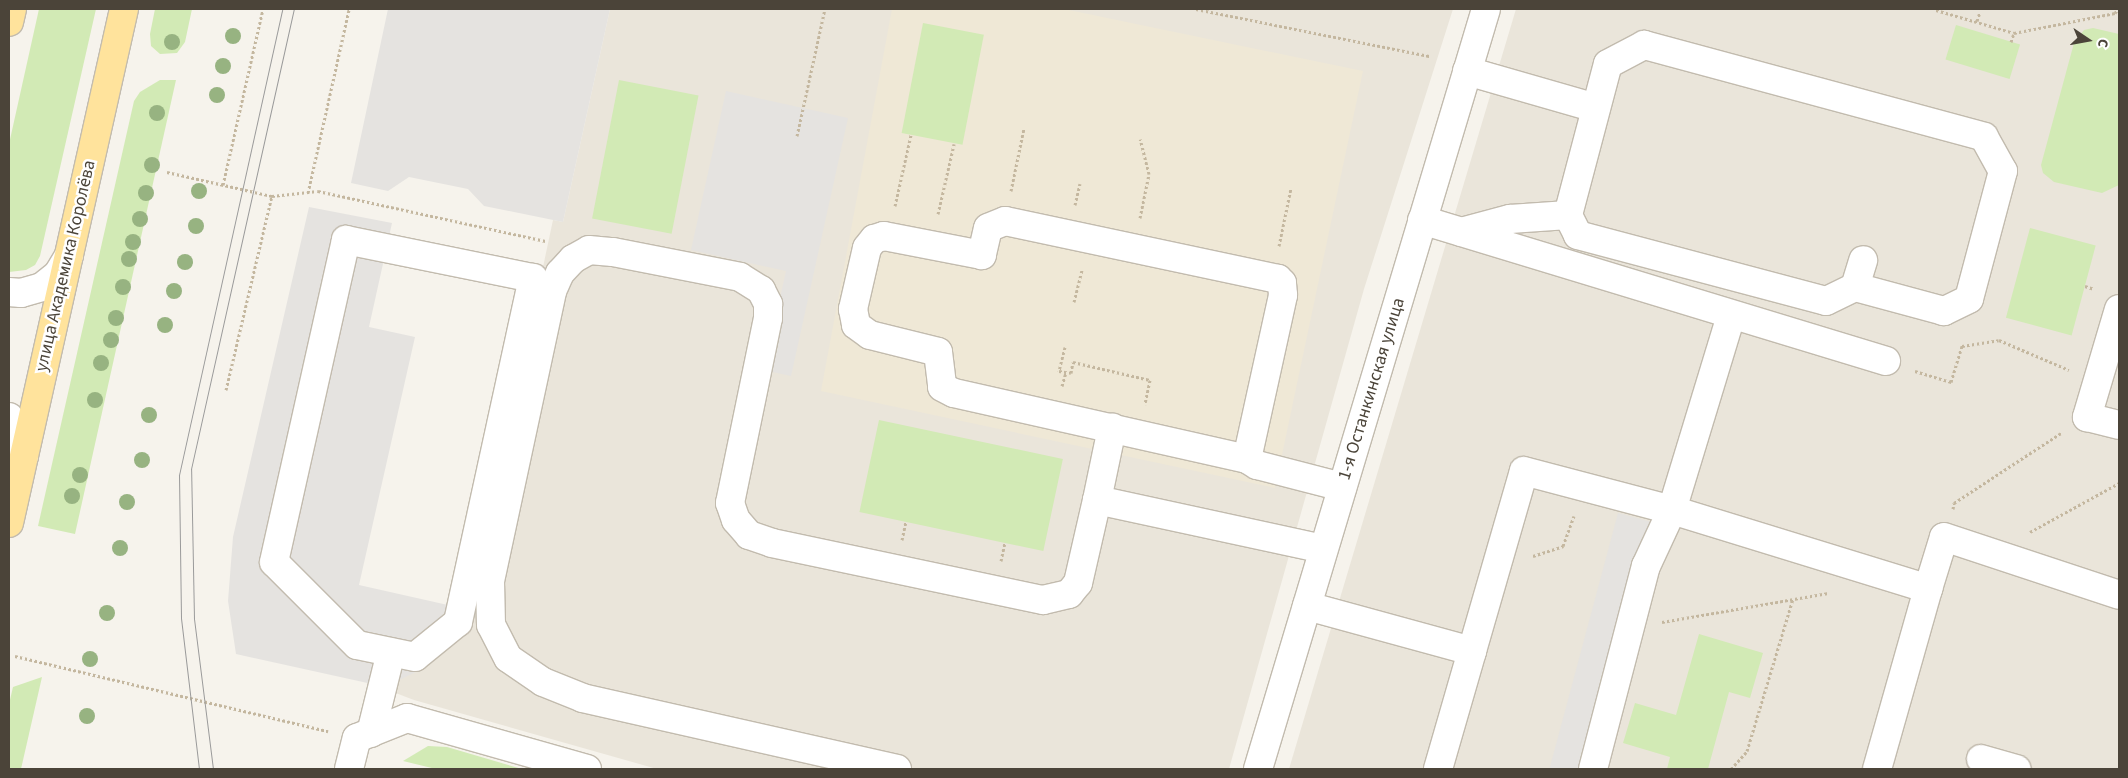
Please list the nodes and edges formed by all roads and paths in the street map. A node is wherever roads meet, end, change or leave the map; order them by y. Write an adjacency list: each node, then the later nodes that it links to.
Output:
1 (12, 9): 11 (main road)
2 (124, 9): 36 (main road, улица Академика Королёва)
3 (262, 9): 24 (path)
4 (349, 9): 26 (path)
5 (825, 9): 20 (path)
6 (1196, 9): 15 (path)
7 (1486, 9): 16 (street, 1-я Останкинская улица)
8 (2118, 9): 13 (path)
9 (1936, 10): 12 (path)
10 (1980, 12): 12 (path)
11 (9, 22)
12 (1977, 22): 13 (path)
13 (2014, 33): 14 (path)
14 (2011, 42)
15 (1430, 56)
16 (1467, 71): 17 (street); 29 (street, 1-я Останкинская улица)
17 (1596, 108): 28 (street); 39 (street)
18 (1024, 128): 30 (path)
19 (911, 135): 32 (path)
20 (797, 136)
21 (1140, 139): 34 (path)
22 (954, 144): 33 (path)
23 (167, 172): 24 (path)
24 (223, 185): 27 (path)
25 (1291, 188): 38 (path)
26 (308, 192): 27 (path); 35 (path)
27 (272, 196): 48 (path)
28 (1568, 215): 31 (street); 39 (street)
29 (1422, 220): 31 (street); 56 (street, 1-я Останкинская улица)
30 (1005, 221): 33 (street); 34 (street)
31 (1461, 232): 44 (street)
32 (889, 236): 33 (street); 52 (street)
33 (932, 244)
34 (1133, 248): 38 (street)
35 (589, 250): 58 (street); 78 (street)
36 (68, 256): 41 (street); 53 (main road, улица Академика Королёва)
37 (1863, 260): 39 (street)
38 (1273, 277): 54 (street)
39 (1856, 287)
40 (1077, 290): 42 (path)
41 (9, 292)
42 (1074, 302)
43 (2119, 309): 47 (street)
44 (1731, 316): 46 (street); 59 (street)
45 (1065, 347): 52 (path)
46 (1886, 362): 47 (path)
47 (2097, 382): 50 (street)
48 (226, 390)
49 (9, 417): 53 (street)
50 (2087, 417): 51 (street); 61 (path)
51 (2119, 425)
52 (1125, 431): 54 (street); 58 (street)
53 (24, 456): 60 (main road, улица Академика Королёва)
54 (1247, 459): 56 (street)
55 (2119, 483): 63 (path)
56 (1342, 487): 62 (street, 1-я Останкинская улица)
57 (1585, 487): 59 (street); 64 (path); 64 (street)
58 (1097, 500): 62 (street)
59 (1672, 510): 65 (street); 70 (street)
60 (9, 523)
61 (1944, 537): 63 (street); 65 (street)
62 (1324, 549): 69 (street, 1-я Останкинская улица)
63 (1992, 553): 67 (street)
64 (1496, 567): 71 (street)
65 (1928, 589): 83 (street)
66 (1833, 592): 68 (path)
67 (2119, 595)
68 (1793, 598): 70 (path); 82 (path)
69 (1307, 606): 71 (street); 79 (street, 1-я Останкинская улица)
70 (1630, 628): 81 (street)
71 (1472, 650): 80 (street)
72 (391, 652): 72 (street); 74 (street)
73 (15, 656): 74 (path)
74 (364, 735): 76 (street); 77 (street)
75 (1981, 759): 84 (street)
76 (349, 769)
77 (587, 769)
78 (898, 769)
79 (1258, 769)
80 (1438, 769)
81 (1594, 769)
82 (1731, 769)
83 (1877, 769)
84 (2017, 769)

